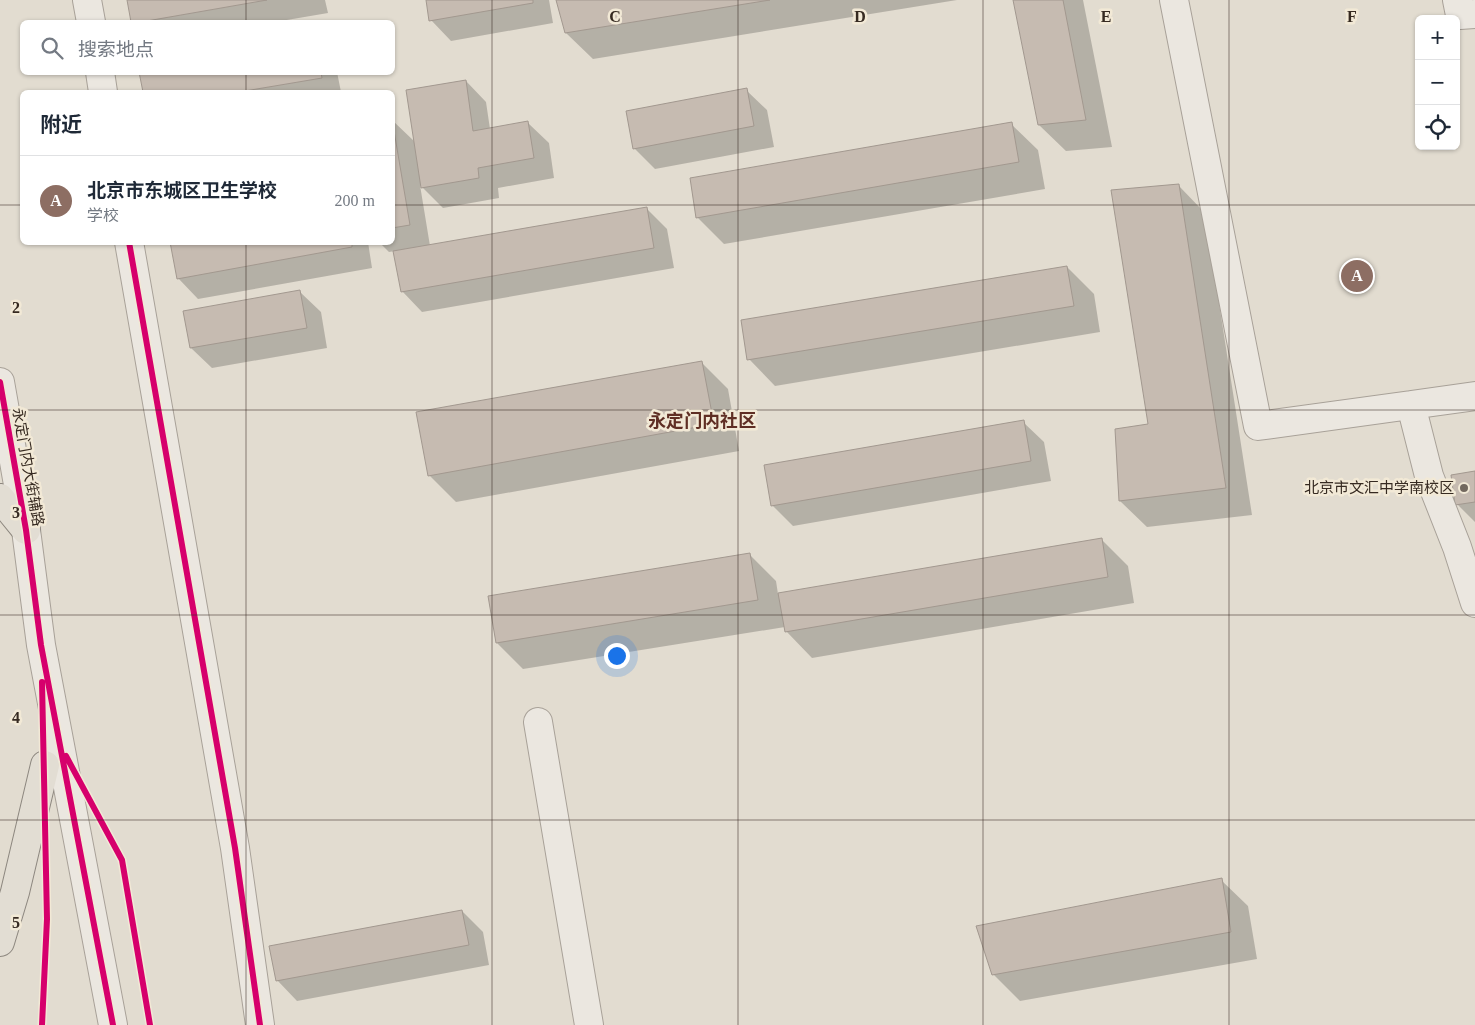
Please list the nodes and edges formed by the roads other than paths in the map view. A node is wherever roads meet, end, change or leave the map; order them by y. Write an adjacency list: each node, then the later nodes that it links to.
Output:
1 (87, 0): 5 (street)
2 (1174, 0): 11 (street)
3 (1457, 0): 4 (street)
4 (1475, 14)
5 (91, 20)
6 (100, 75): 7 (street)
7 (103, 90)
8 (130, 245): 20 (street)
9 (0, 382): 13 (street, 永定门内大街辅路)
10 (1475, 396): 11 (street)
11 (1411, 405): 14 (street)
12 (0, 498): 13 (main road)
13 (26, 530): 15 (street, 永定门内大街辅路)
14 (1475, 603)
15 (41, 645): 17 (street); 19 (street)
16 (538, 722): 21 (street)
17 (45, 765): 18 (main road)
18 (0, 942)
19 (113, 1025)
20 (260, 1025)
21 (589, 1025)

